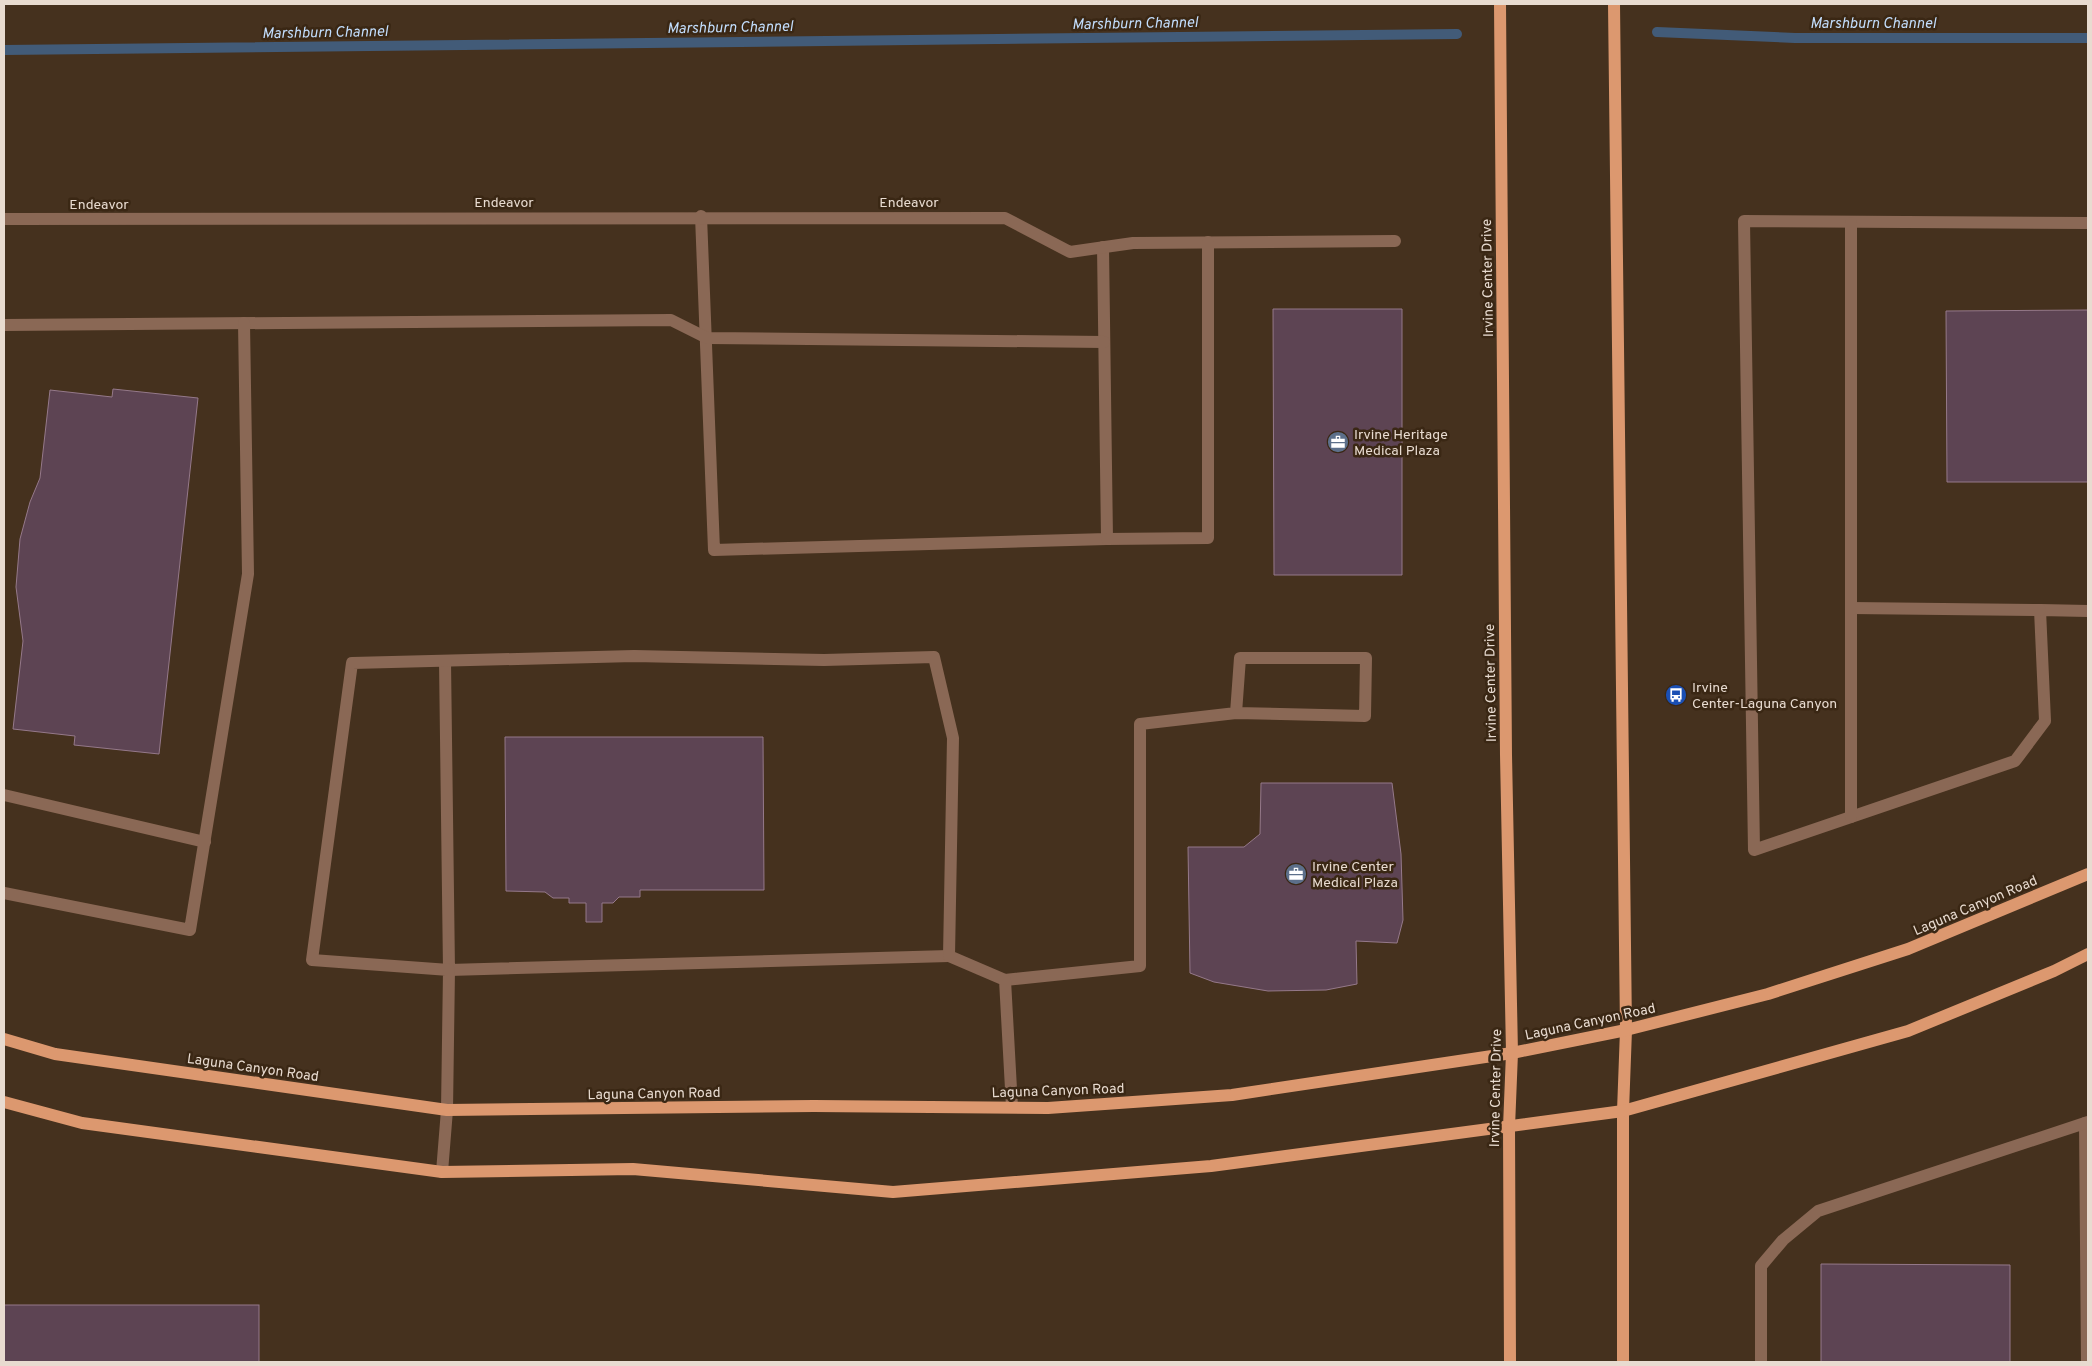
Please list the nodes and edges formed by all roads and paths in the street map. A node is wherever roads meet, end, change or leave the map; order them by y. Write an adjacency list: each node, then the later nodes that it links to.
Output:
1 (1500, 4): 31 (main road, Irvine Center Drive)
2 (1614, 4): 29 (main road)
3 (701, 216): 4 (street, Endeavor); 9 (street, Endeavor); 12 (street)
4 (4, 219)
5 (1851, 223): 6 (street); 15 (street); 21 (street)
6 (2088, 223)
7 (1395, 241): 8 (street)
8 (1208, 242): 9 (street); 14 (street)
9 (1103, 247): 13 (street)
10 (244, 323): 11 (street); 12 (street); 22 (street)
11 (4, 325)
12 (707, 338): 13 (street); 14 (street)
13 (1104, 342): 14 (street)
14 (1107, 539)
15 (1851, 608): 16 (street); 21 (street)
16 (2040, 610): 17 (street); 21 (street)
17 (2088, 611)
18 (444, 661): 26 (street); 27 (street); 27 (street)
19 (1236, 713): 19 (street); 28 (street)
20 (4, 795): 22 (street)
21 (1851, 817)
22 (204, 842): 24 (street)
23 (2088, 874): 29 (main road, Laguna Canyon Road)
24 (4, 893)
25 (2088, 954): 35 (main road)
26 (949, 956): 27 (street); 28 (street)
27 (449, 970): 34 (street)
28 (1005, 980): 33 (street)
29 (1626, 1030): 31 (main road, Laguna Canyon Road); 35 (main road)
30 (4, 1038): 34 (main road, Laguna Canyon Road)
31 (1512, 1054): 33 (main road, Laguna Canyon Road); 37 (main road, Irvine Center Drive)
32 (4, 1102): 38 (main road)
33 (1012, 1107): 34 (main road, Laguna Canyon Road)
34 (448, 1110): 38 (street)
35 (1623, 1111): 37 (main road); 40 (main road)
36 (2086, 1122): 41 (street); 42 (street)
37 (1509, 1127): 38 (main road); 39 (main road, Irvine Center Drive)
38 (442, 1172)
39 (1510, 1362)
40 (1623, 1362)
41 (1762, 1362)
42 (2087, 1362)

